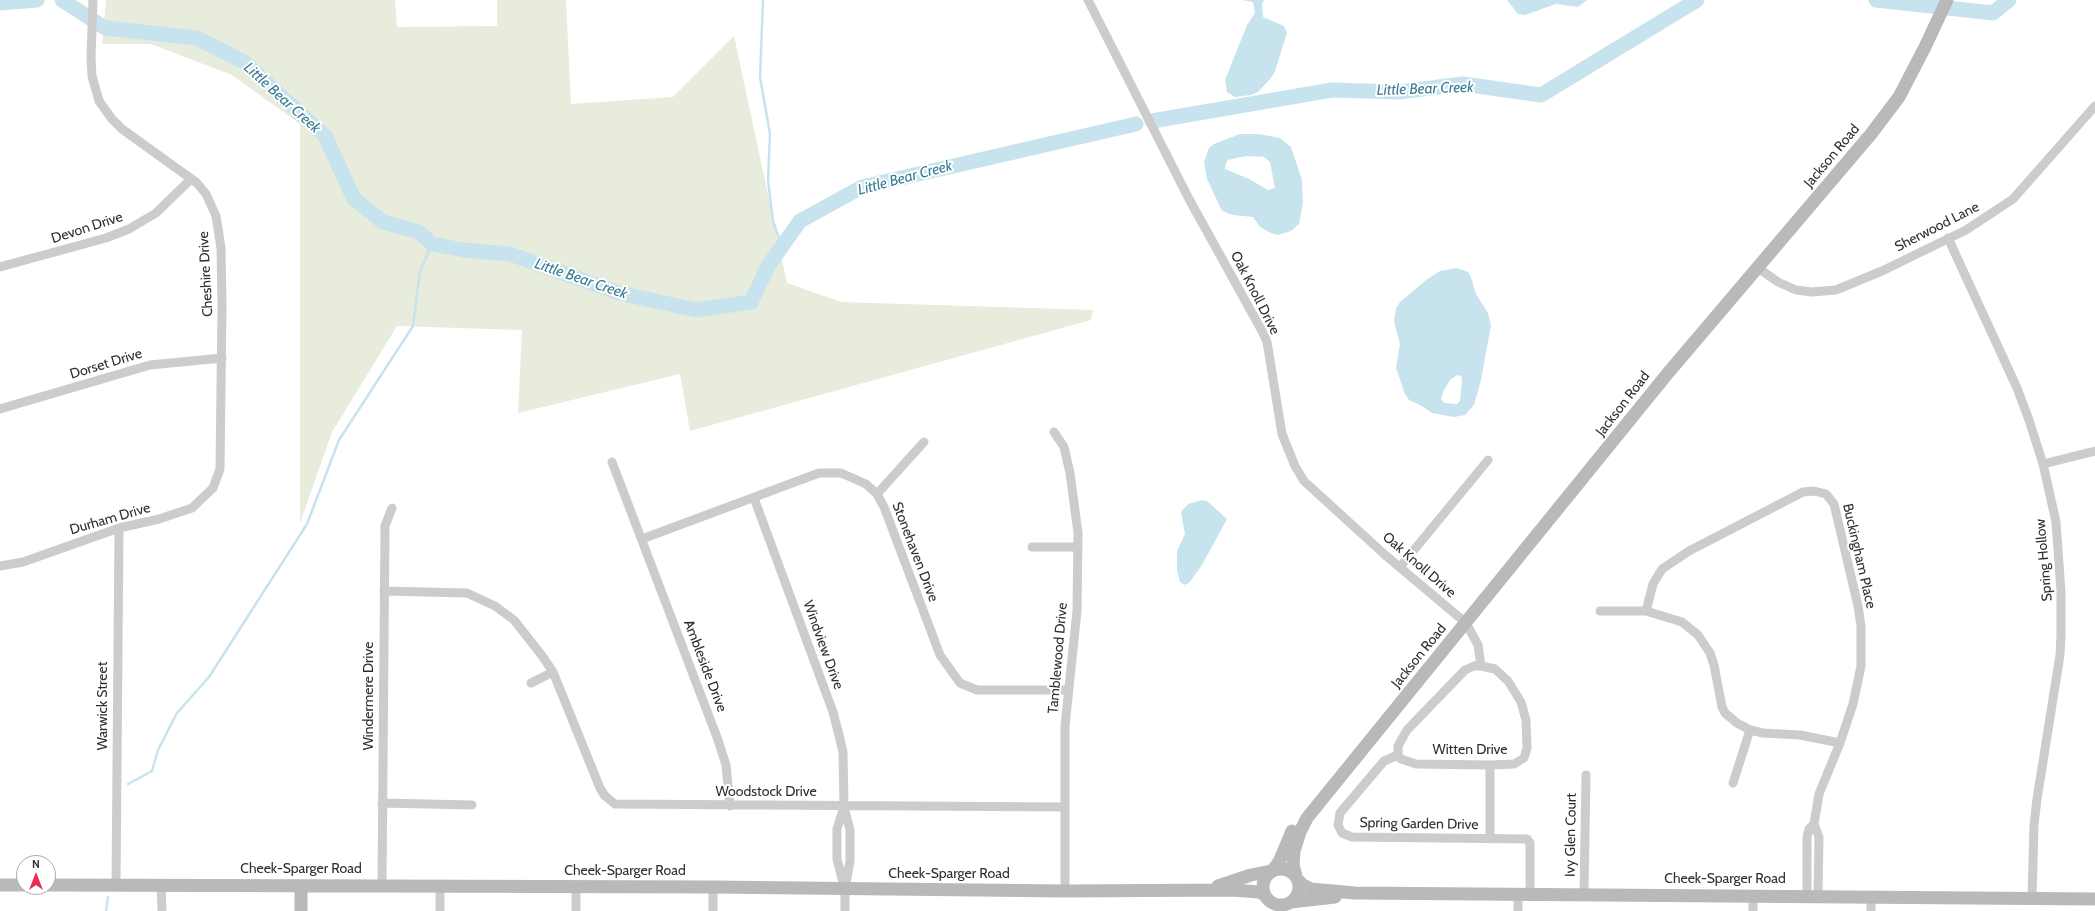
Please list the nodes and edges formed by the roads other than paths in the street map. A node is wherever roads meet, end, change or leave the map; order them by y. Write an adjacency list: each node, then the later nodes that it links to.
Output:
1 (93, 0): 5 (street, Cheshire Drive)
2 (1947, 0): 8 (main road, Jackson Road)
3 (1092, 1): 26 (street, Oak Knoll Drive)
4 (2095, 106): 6 (street, Sherwood Lane)
5 (191, 179): 7 (street, Devon Drive); 9 (street, Cheshire Drive)
6 (1948, 238): 8 (street, Sherwood Lane); 16 (street, Spring Hollow)
7 (0, 267)
8 (1758, 268): 30 (main road, Jackson Road)
9 (222, 358): 10 (street, Dorset Drive); 17 (street, Cheshire Drive)
10 (0, 409)
11 (1054, 432): 24 (street, Tamblewood Drive)
12 (924, 442): 18 (street)
13 (2095, 451): 16 (street)
14 (1488, 460): 26 (street)
15 (612, 462): 22 (street, Ambleside Drive)
16 (2043, 464): 70 (street, Spring Hollow)
17 (217, 480): 21 (street, Durham Drive)
18 (877, 494): 19 (street, Stonehaven Drive); 34 (street, Stonehaven Drive)
19 (754, 498): 22 (street, Stonehaven Drive); 44 (street, Windview Drive)
20 (392, 508): 27 (street, Windermere Drive)
21 (119, 528): 25 (street, Durham Drive); 53 (street, Warwick Street)
22 (642, 539): 43 (street, Ambleside Drive)
23 (1032, 547): 24 (street)
24 (1078, 547): 34 (street, Tamblewood Drive)
25 (0, 566)
26 (1400, 567): 30 (street, Oak Knoll Drive)
27 (384, 591): 32 (street, Woodstock Drive); 41 (street, Windermere Drive)
28 (1600, 611): 29 (street)
29 (1646, 611): 35 (street); 36 (street, Buckingham Place)
30 (1466, 623): 31 (street); 46 (main road, Jackson Road)
31 (1481, 666): 37 (street); 38 (street, Witten Drive)
32 (553, 672): 33 (street); 43 (street, Woodstock Drive)
33 (531, 682)
34 (1068, 690): 45 (street, Tamblewood Drive)
35 (1750, 730): 36 (street); 40 (street)
36 (1840, 743): 68 (street, Buckingham Place)
37 (1398, 755): 38 (street, Witten Drive); 47 (street, Spring Garden Drive)
38 (1490, 765): 47 (street)
39 (1586, 775): 65 (street, Ivy Glen Court)
40 (1733, 783)
41 (382, 803): 42 (street); 55 (street, Windermere Drive)
42 (472, 805)
43 (730, 806): 44 (street, Woodstock Drive)
44 (844, 807): 45 (street, Woodstock Drive); 60 (street, Windview Drive); 60 (street, Windview Drive)
45 (1064, 807): 61 (street, Tamblewood Drive)
46 (1307, 818): 48 (main road, Jackson Road); 49 (main road, Jackson Road)
47 (1490, 838): 64 (street, Spring Garden Drive)
48 (1272, 871): 49 (main road); 62 (main road, Cheek-Sparger Road); 67 (main road)
49 (1297, 877): 63 (main road, Cheek-Sparger Road); 73 (main road)
50 (0, 885): 51 (main road)
51 (16, 885)
52 (56, 885): 53 (main road, Cheek-Sparger Road)
53 (116, 885): 54 (main road, Cheek-Sparger Road)
54 (161, 885): 56 (main road, Cheek-Sparger Road); 74 (street)
55 (382, 885): 56 (main road, Cheek-Sparger Road); 57 (main road, Cheek-Sparger Road)
56 (301, 886): 75 (main road)
57 (440, 886): 58 (main road, Cheek-Sparger Road); 76 (street)
58 (576, 887): 59 (main road, Cheek-Sparger Road); 77 (street)
59 (713, 887): 60 (main road, Cheek-Sparger Road); 78 (street)
60 (845, 890): 61 (main road, Cheek-Sparger Road); 79 (street)
61 (1064, 891): 62 (main road, Cheek-Sparger Road)
62 (1203, 891): 67 (main road, Cheek-Sparger Road)
63 (1355, 893): 64 (main road, Cheek-Sparger Road); 73 (main road, Cheek-Sparger Road)
64 (1524, 894): 65 (main road, Cheek-Sparger Road); 81 (street)
65 (1584, 894): 66 (main road, Cheek-Sparger Road)
66 (1753, 895): 68 (main road, Cheek-Sparger Road); 82 (street)
67 (1265, 896): 73 (main road); 80 (main road)
68 (1812, 896): 69 (main road, Cheek-Sparger Road)
69 (1871, 896): 70 (main road, Cheek-Sparger Road); 83 (street)
70 (2032, 898): 72 (main road, Cheek-Sparger Road)
71 (2095, 899): 72 (main road, Cheek-Sparger Road)
72 (2077, 905)
73 (1291, 907)
74 (162, 911)
75 (301, 911)
76 (440, 911)
77 (576, 911)
78 (713, 911)
79 (845, 911)
80 (1272, 911)
81 (1518, 911)
82 (1753, 911)
83 (1871, 911)

